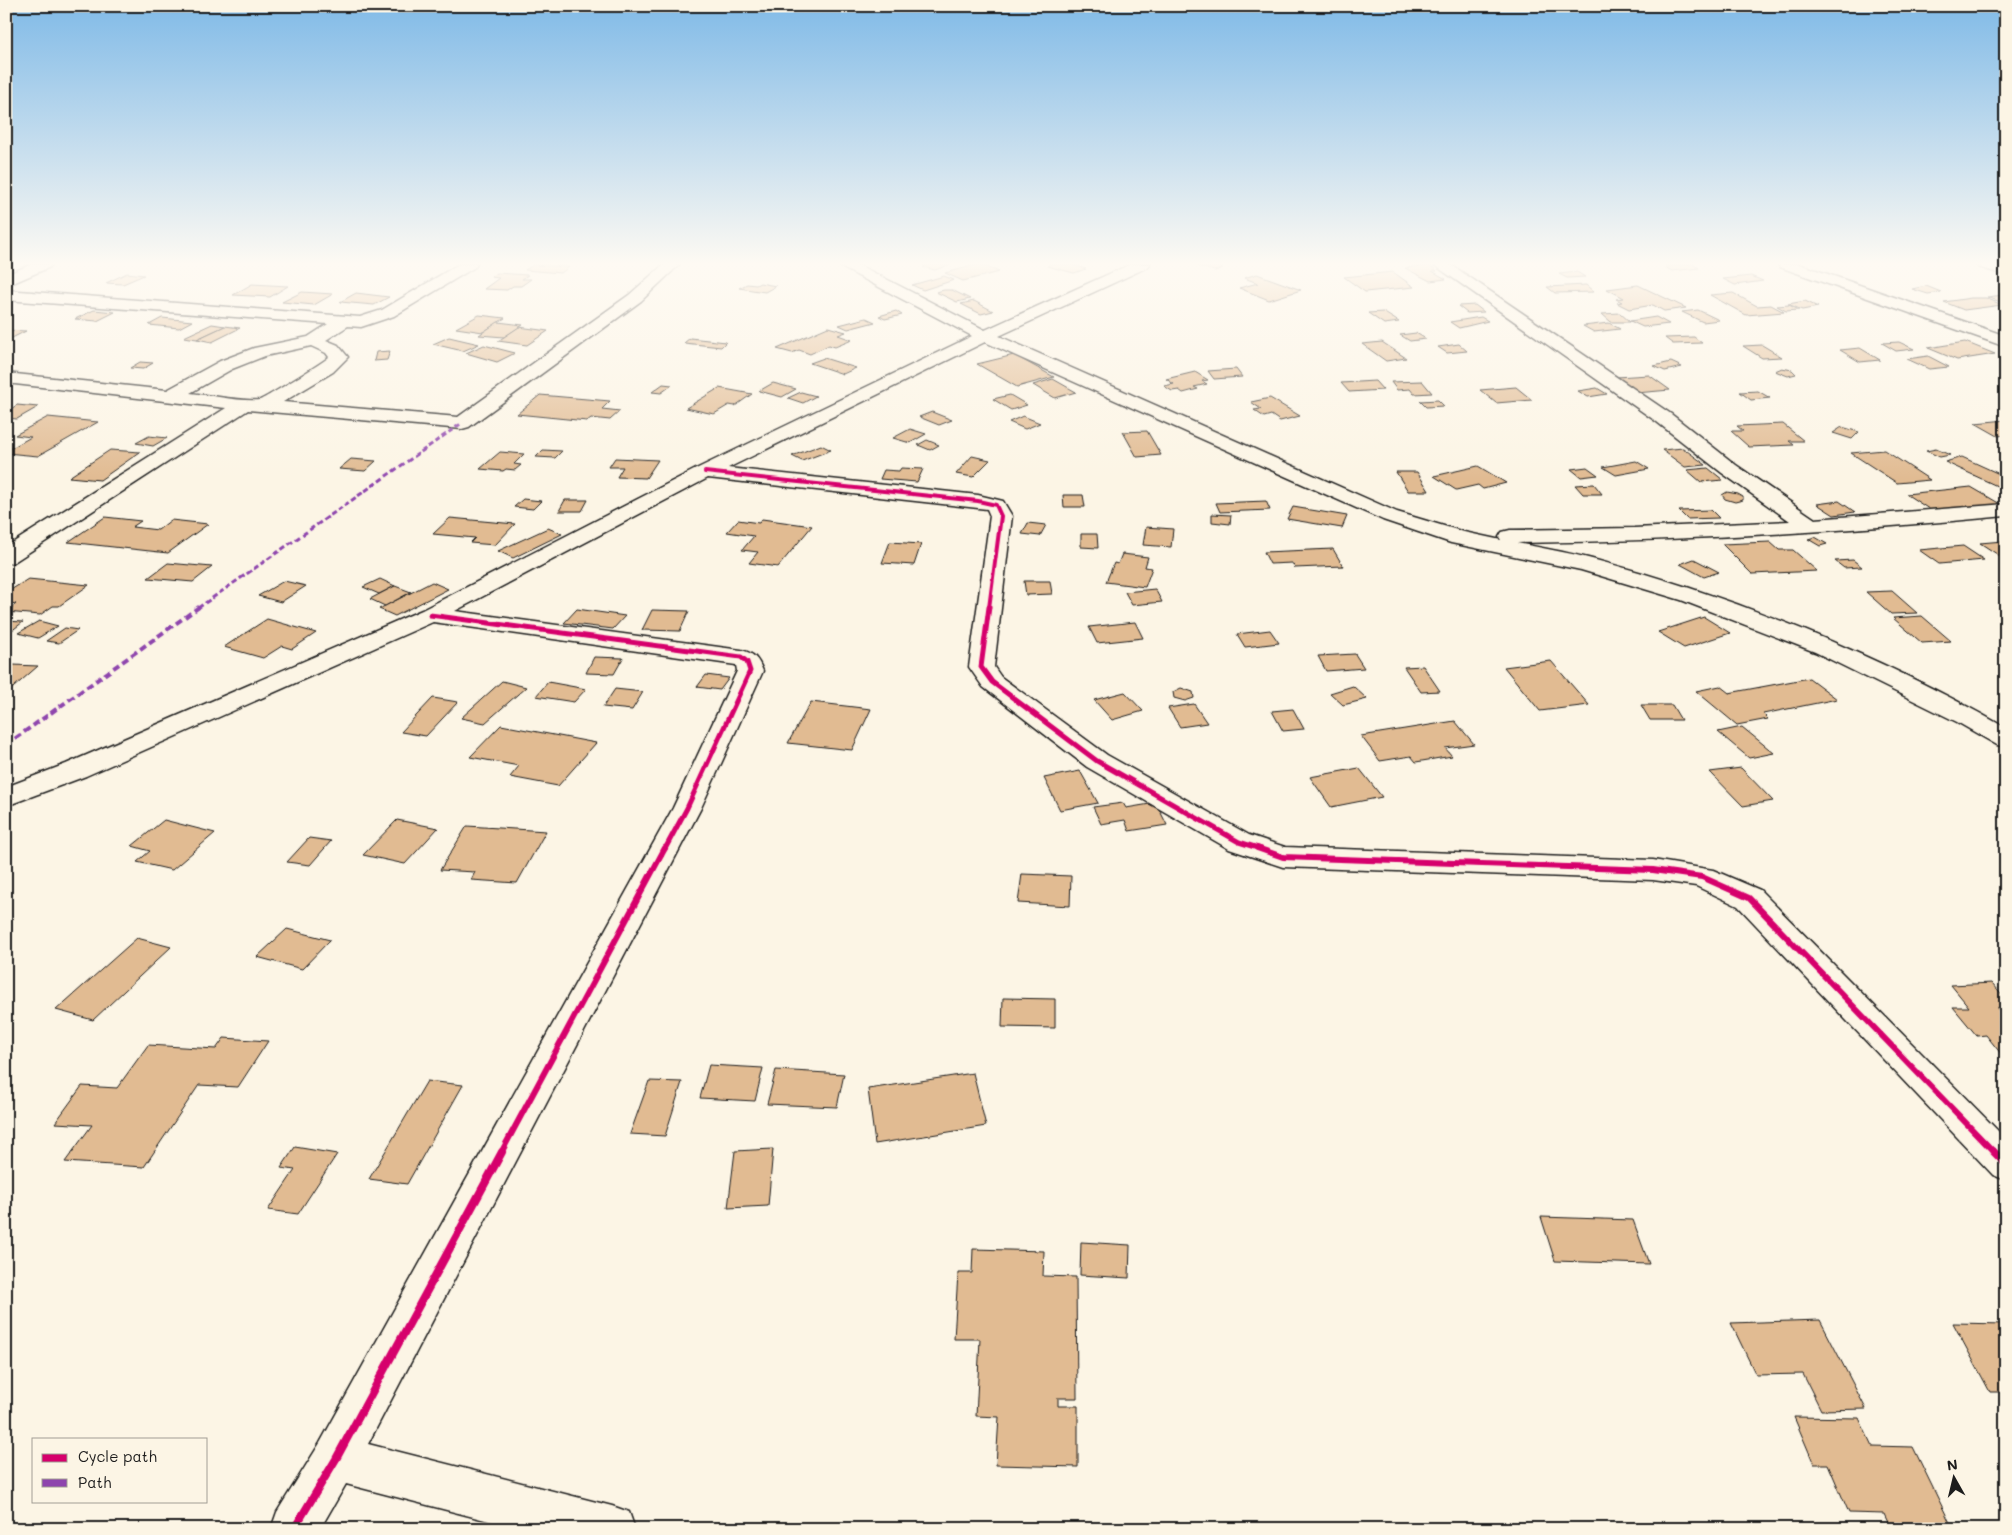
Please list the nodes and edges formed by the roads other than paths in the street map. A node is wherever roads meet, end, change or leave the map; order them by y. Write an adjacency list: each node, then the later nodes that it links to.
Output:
1 (322, 336): 6 (street)
2 (583, 336): 11 (street)
3 (985, 336): 12 (street); 15 (street)
4 (1544, 336): 14 (street)
5 (1988, 336): 7 (street)
6 (313, 341): 9 (street); 11 (street)
7 (2006, 342)
8 (6, 378): 9 (street)
9 (172, 395): 10 (street)
10 (244, 404): 11 (street); 16 (street)
11 (265, 406)
12 (705, 472): 17 (street); 20 (street)
13 (2006, 510): 14 (street)
14 (1811, 526): 15 (street)
15 (1459, 538): 18 (street)
16 (6, 557)
17 (430, 615): 19 (street); 21 (street)
18 (2006, 739)
19 (6, 797)
20 (2006, 1164)
21 (336, 1459): 22 (street); 23 (street)
22 (294, 1529)
23 (612, 1529)

